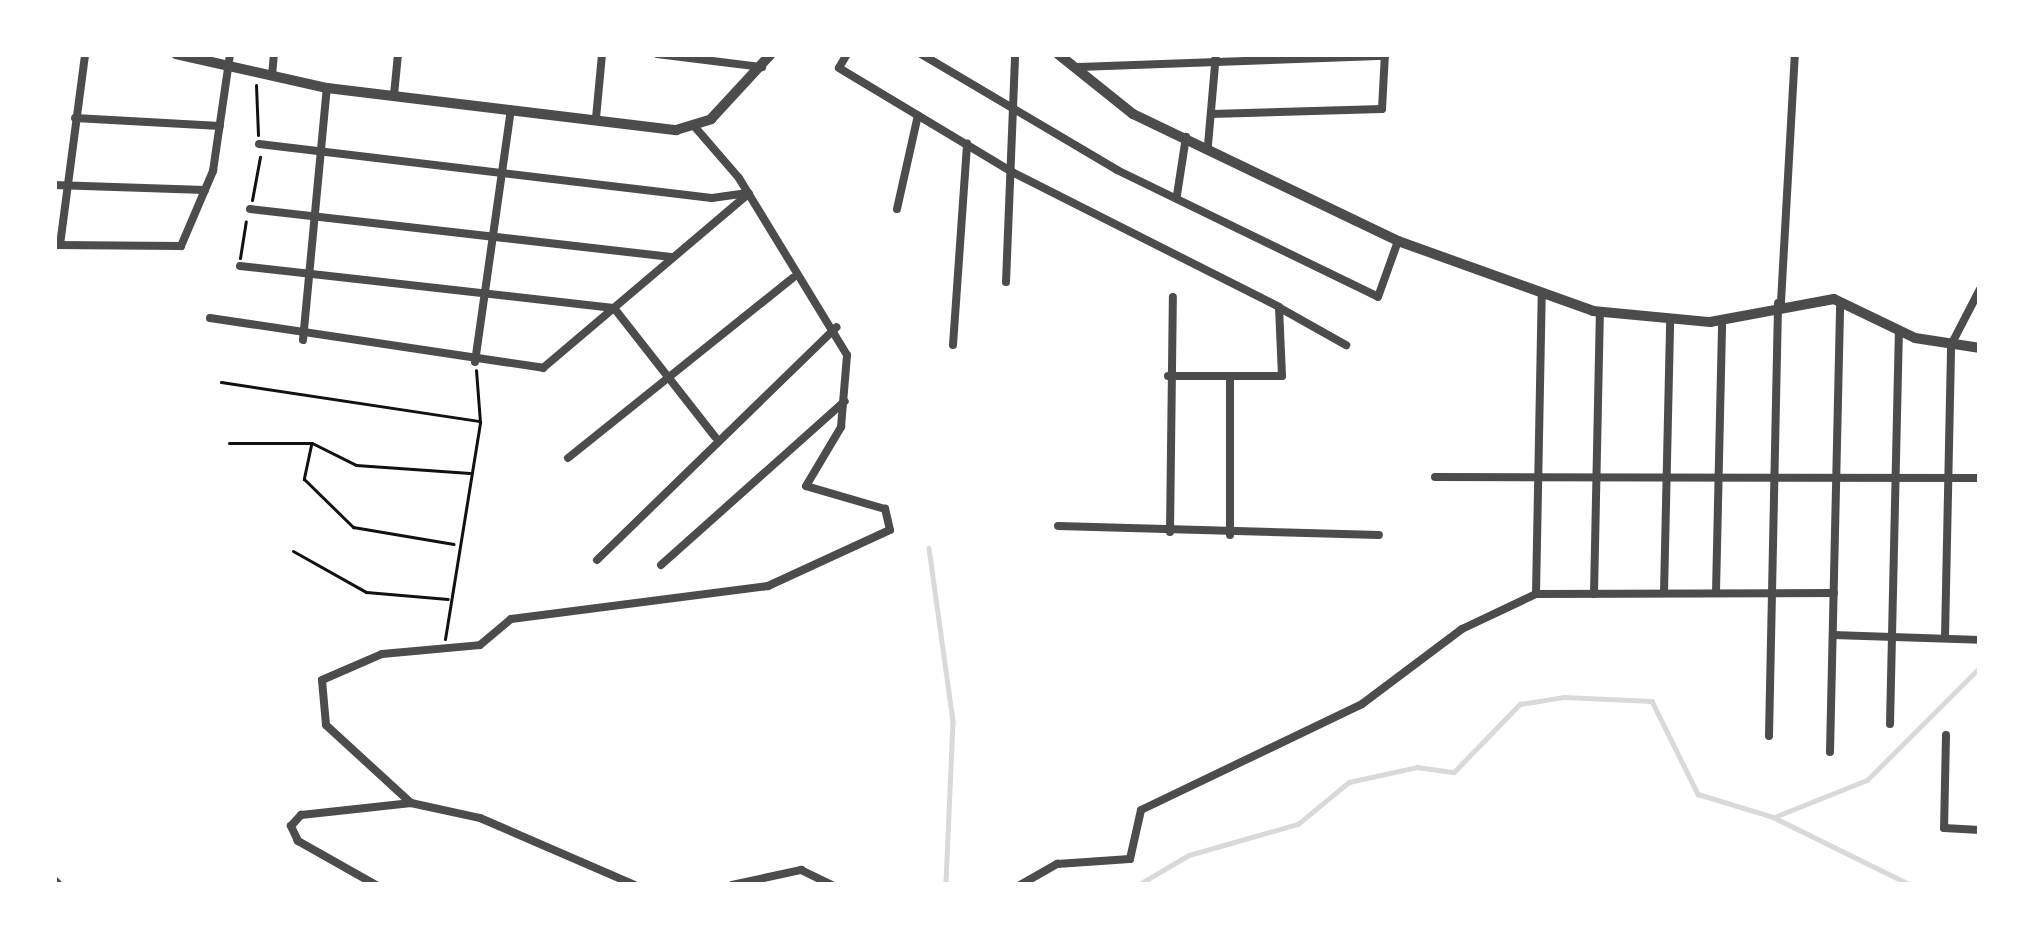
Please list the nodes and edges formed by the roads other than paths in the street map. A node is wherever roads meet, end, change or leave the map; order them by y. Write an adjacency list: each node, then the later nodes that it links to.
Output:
1 (85, 54): 25 (street)
2 (176, 54): 15 (street)
3 (274, 54): 18 (street)
4 (398, 54): 20 (street)
5 (602, 54): 26 (street)
6 (657, 54): 16 (street)
7 (771, 54): 16 (street)
8 (847, 54): 24 (street)
9 (921, 54): 21 (street)
10 (1015, 54): 21 (street)
11 (1058, 54): 17 (street)
12 (1795, 54): 56 (street)
13 (1385, 55): 14 (street); 23 (street)
14 (1216, 57): 17 (street); 23 (street)
15 (229, 58): 18 (street); 27 (street)
16 (761, 67): 28 (street)
17 (1079, 67): 29 (street)
18 (272, 76): 19 (street)
19 (328, 88): 20 (street); 33 (street)
20 (394, 95): 22 (street)
21 (1012, 104): 34 (street); 39 (street)
22 (511, 108): 26 (street); 35 (street)
23 (1211, 114): 32 (street)
24 (919, 115): 30 (street); 41 (street)
25 (75, 118): 27 (street); 36 (street)
26 (596, 118): 28 (street)
27 (220, 126): 37 (street)
28 (695, 128): 38 (street)
29 (1186, 135): 32 (street); 39 (street)
30 (967, 143): 34 (street); 66 (street)
31 (259, 144): 33 (street)
32 (1208, 145): 44 (street)
33 (322, 152): 35 (street); 42 (street)
34 (1012, 172): 50 (street); 57 (street)
35 (502, 176): 38 (street); 43 (street)
36 (59, 185): 37 (street); 45 (street)
37 (205, 190): 45 (street)
38 (749, 193): 46 (street); 49 (street)
39 (1177, 195): 44 (street)
40 (250, 209): 42 (street)
41 (897, 209)
42 (315, 217): 43 (street); 48 (street)
43 (495, 236): 46 (street); 54 (street)
44 (1398, 241): 52 (street)
45 (57, 245)
46 (673, 258): 58 (street)
47 (240, 266): 48 (street)
48 (310, 276): 54 (street); 65 (street)
49 (794, 278): 63 (street); 73 (street)
50 (1006, 282)
51 (1980, 289): 68 (street)
52 (1543, 293): 59 (street); 80 (street)
53 (1173, 297): 71 (street)
54 (484, 301): 58 (street); 70 (street)
55 (1840, 302): 56 (street); 64 (street); 82 (street)
56 (1779, 303): 61 (street); 77 (street)
57 (1279, 307): 67 (street); 72 (street)
58 (614, 308): 70 (street); 73 (street)
59 (1600, 312): 62 (street); 81 (street)
60 (210, 318): 65 (street)
61 (1722, 319): 62 (street); 78 (street)
62 (1670, 322): 79 (street)
63 (837, 327): 74 (street); 75 (street)
64 (1899, 330): 68 (street); 84 (street)
65 (303, 340): 70 (street)
66 (953, 345)
67 (1346, 345)
68 (1951, 345): 69 (street); 85 (street)
69 (1980, 348)
70 (475, 362)
71 (1168, 376): 72 (street); 88 (street)
72 (1230, 376): 89 (street)
73 (669, 379): 75 (street); 76 (street)
74 (846, 400): 92 (street); 107 (street)
75 (715, 437): 91 (street)
76 (568, 458)
77 (1774, 473): 78 (street); 82 (street); 94 (street)
78 (1719, 474): 79 (street); 93 (street)
79 (1666, 475): 81 (street); 95 (street)
80 (1538, 476): 81 (street); 83 (street); 97 (street)
81 (1596, 476): 98 (street)
82 (1836, 476): 84 (street); 96 (street)
83 (1435, 477)
84 (1896, 478): 85 (street); 102 (street)
85 (1948, 478): 86 (street); 100 (street)
86 (1980, 478)
87 (1058, 526): 88 (street)
88 (1171, 532): 89 (street)
89 (1230, 535): 90 (street)
90 (1379, 535)
91 (597, 560)
92 (661, 566)
93 (1716, 592): 94 (street); 95 (street)
94 (1772, 592): 96 (street); 104 (street)
95 (1664, 593): 98 (street)
96 (1834, 593): 99 (street)
97 (1536, 594): 98 (street); 113 (street)
98 (1594, 594)
99 (1832, 635): 102 (street); 106 (street)
100 (1945, 637): 101 (street); 102 (street)
101 (1980, 640)
102 (1892, 641): 103 (street)
103 (1890, 724)
104 (1769, 736)
105 (1946, 736): 108 (street)
106 (1830, 752)
107 (411, 803): 109 (street); 110 (street)
108 (1980, 830)
109 (376, 885)
110 (635, 885)
111 (732, 885): 112 (street)
112 (832, 885)
113 (1020, 885)

